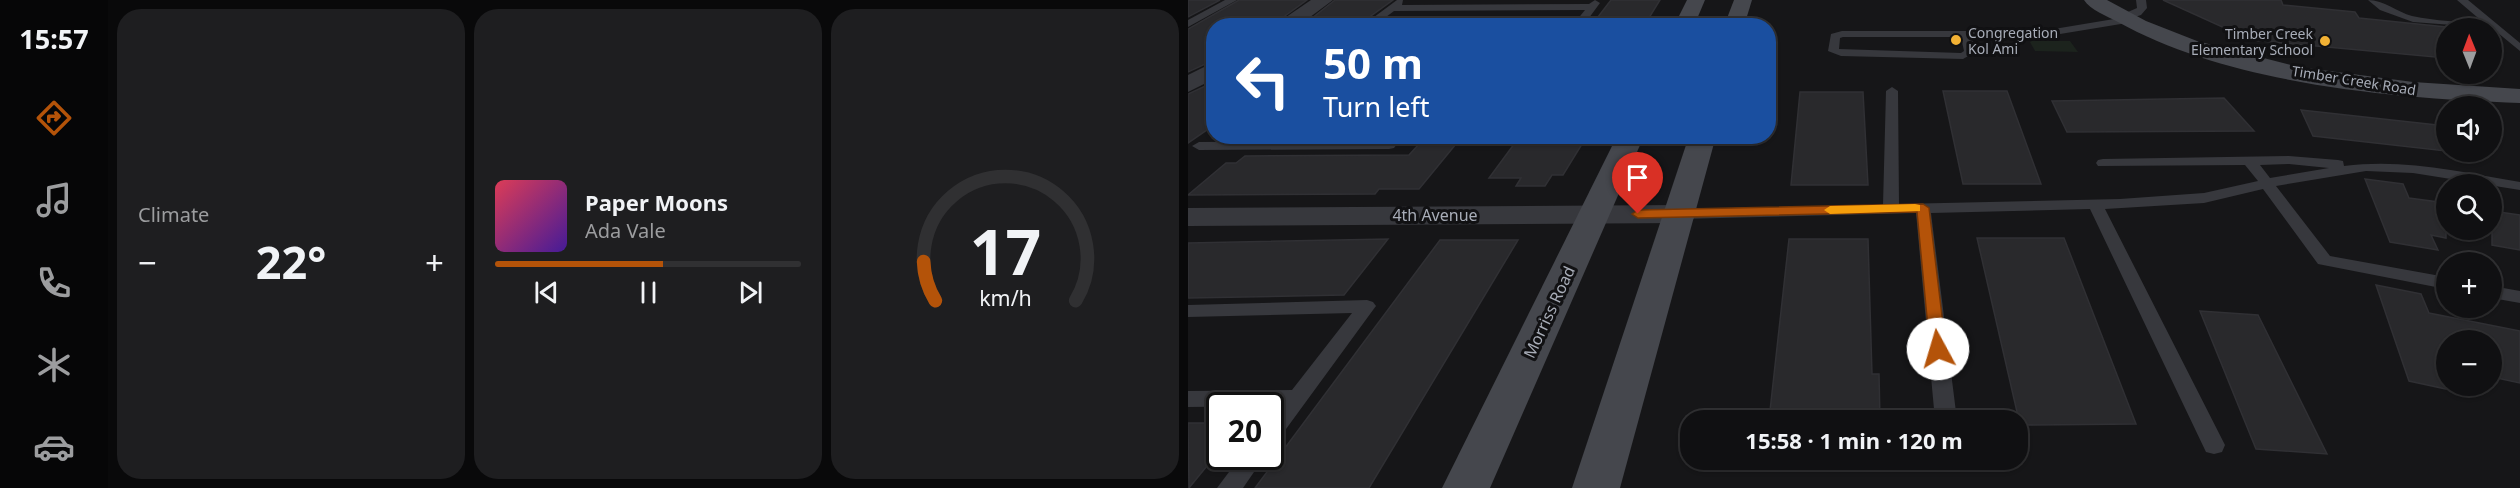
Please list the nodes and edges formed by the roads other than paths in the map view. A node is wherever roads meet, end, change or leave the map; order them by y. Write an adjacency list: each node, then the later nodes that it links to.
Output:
1 (1232, 0): 20 (lane)
2 (1324, 0): 12 (street)
3 (1403, 0): 11 (lane)
4 (1696, 0): 15 (main road)
5 (1743, 0): 16 (main road)
6 (2093, 0): 18 (main road, Timber Creek Road)
7 (2141, 0): 18 (lane)
8 (2373, 0): 19 (lane)
9 (2462, 0): 17 (lane)
10 (1595, 4): 11 (lane); 14 (lane)
11 (1392, 8): 13 (lane)
12 (1296, 18)
13 (1378, 18)
14 (1584, 18)
15 (1688, 18)
16 (1737, 18)
17 (2483, 18)
18 (2127, 19): 22 (lane); 27 (main road, Timber Creek Road)
19 (2436, 20)
20 (1188, 24)
21 (2502, 33): 23 (lane)
22 (1966, 35): 22 (lane)
23 (2520, 48)
24 (1206, 74): 25 (street)
25 (1188, 85)
26 (1892, 92): 40 (lane)
27 (2520, 96)
28 (1206, 141): 32 (lane)
29 (1390, 144): 32 (lane)
30 (1627, 144): 41 (main road, Morriss Road)
31 (1701, 144): 42 (main road)
32 (1193, 150)
33 (2249, 160): 34 (lane); 35 (lane); 36 (lane)
34 (2103, 163)
35 (2366, 166): 36 (lane); 37 (lane)
36 (2265, 184): 38 (lane); 44 (lane)
37 (2520, 186)
38 (2095, 204): 39 (lane); 52 (lane)
39 (1923, 208): 40 (lane); 50 (lane)
40 (1891, 209): 42 (lane)
41 (1595, 214): 42 (street, 4th Avenue); 43 (street, 4th Avenue); 55 (main road, Morriss Road)
42 (1682, 214): 56 (main road)
43 (1188, 217)
44 (2436, 281)
45 (2502, 294): 46 (lane)
46 (2520, 297)
47 (1188, 311): 49 (lane)
48 (1188, 399): 49 (lane)
49 (1297, 399): 51 (lane)
50 (1945, 410)
51 (1284, 416)
52 (2214, 445)
53 (1243, 470): 54 (lane)
54 (1229, 488)
55 (1466, 488)
56 (1596, 488)

